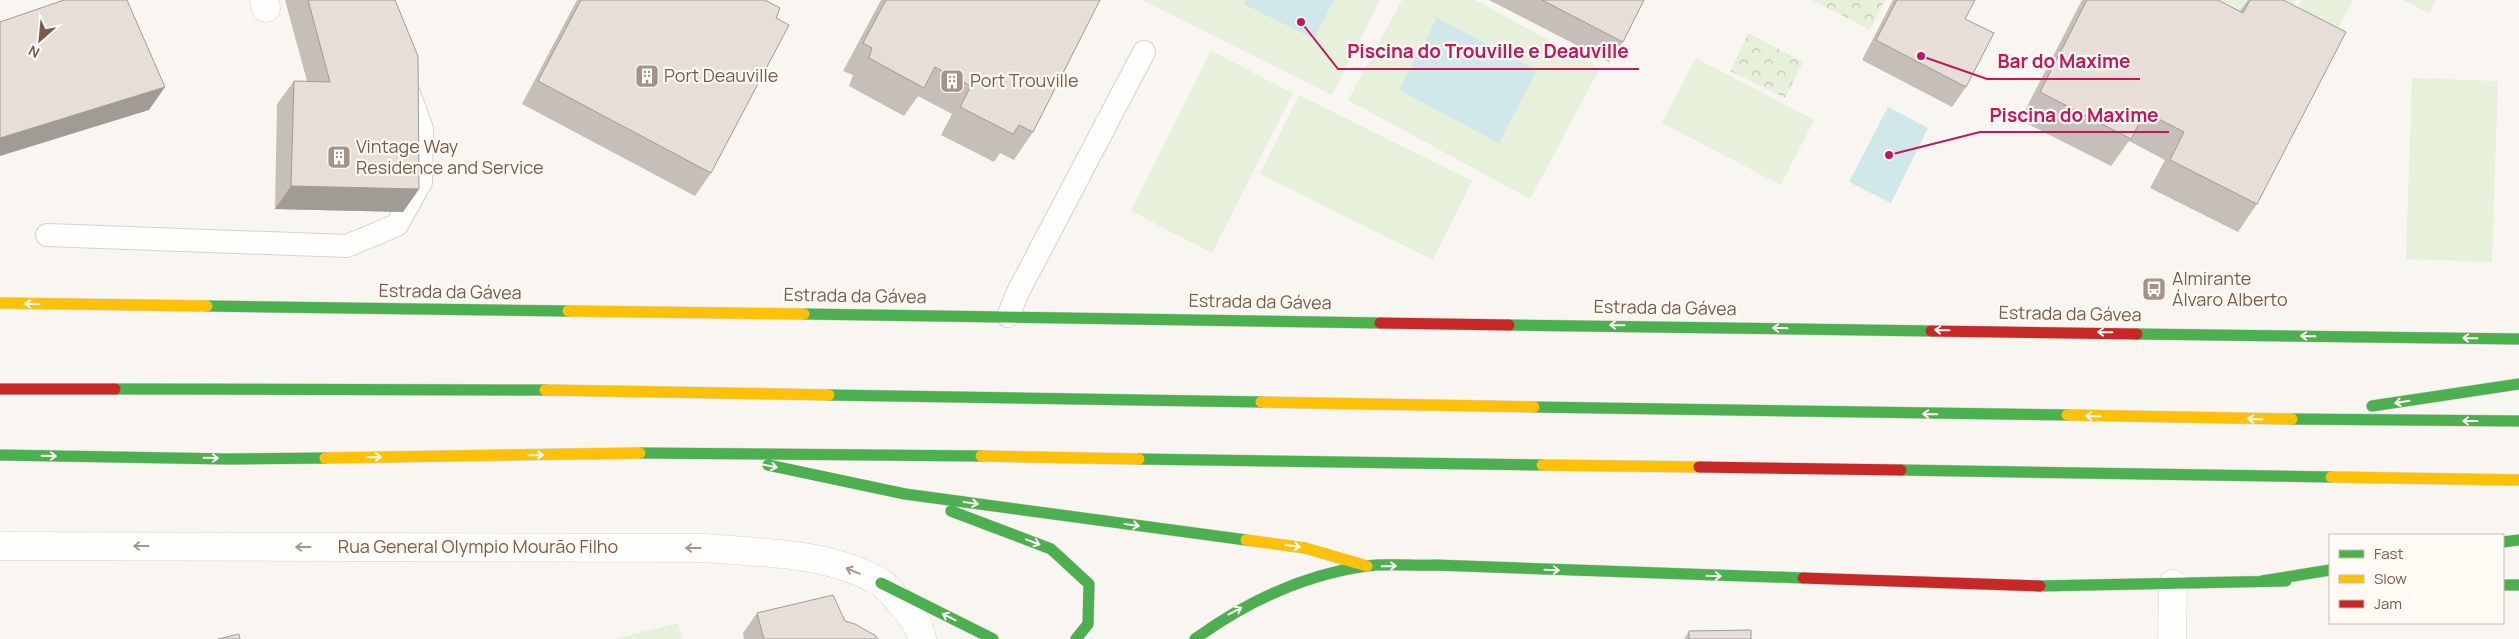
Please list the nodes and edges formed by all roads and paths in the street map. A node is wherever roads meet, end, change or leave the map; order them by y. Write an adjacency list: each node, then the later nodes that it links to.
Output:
1 (1144, 52): 5 (lane)
2 (402, 74): 3 (lane)
3 (47, 235)
4 (0, 303): 5 (main road, Estrada da Gávea, one-way to 4)
5 (1008, 316): 6 (main road, Estrada da Gávea, one-way to 5)
6 (2519, 339)
7 (2519, 384): 9 (main road, one-way to 9)
8 (0, 389): 9 (main road, one-way to 8)
9 (2286, 419): 10 (main road, one-way to 9)
10 (2519, 421)
11 (705, 452): 12 (main road, one-way to 11); 13 (main road); 14 (main road, one-way to 14)
12 (0, 455)
13 (2519, 480)
14 (905, 494): 18 (main road, one-way to 18); 28 (main road, one-way to 28)
15 (2519, 540): 16 (main road)
16 (2504, 542)
17 (0, 546): 22 (street, Rua General Olympio Mourão Filho, one-way to 17)
18 (1367, 566): 23 (main road, one-way to 23); 29 (main road, one-way to 18)
19 (2329, 570): 20 (main road)
20 (2262, 581): 21 (main road); 23 (main road)
21 (2329, 582)
22 (881, 583): 26 (street, Rua General Olympio Mourão Filho); 27 (main road, one-way to 22)
23 (2172, 584): 30 (street)
24 (2504, 585): 25 (main road)
25 (2519, 585)
26 (922, 639)
27 (993, 639)
28 (1076, 639)
29 (1195, 639)
30 (2172, 639)

